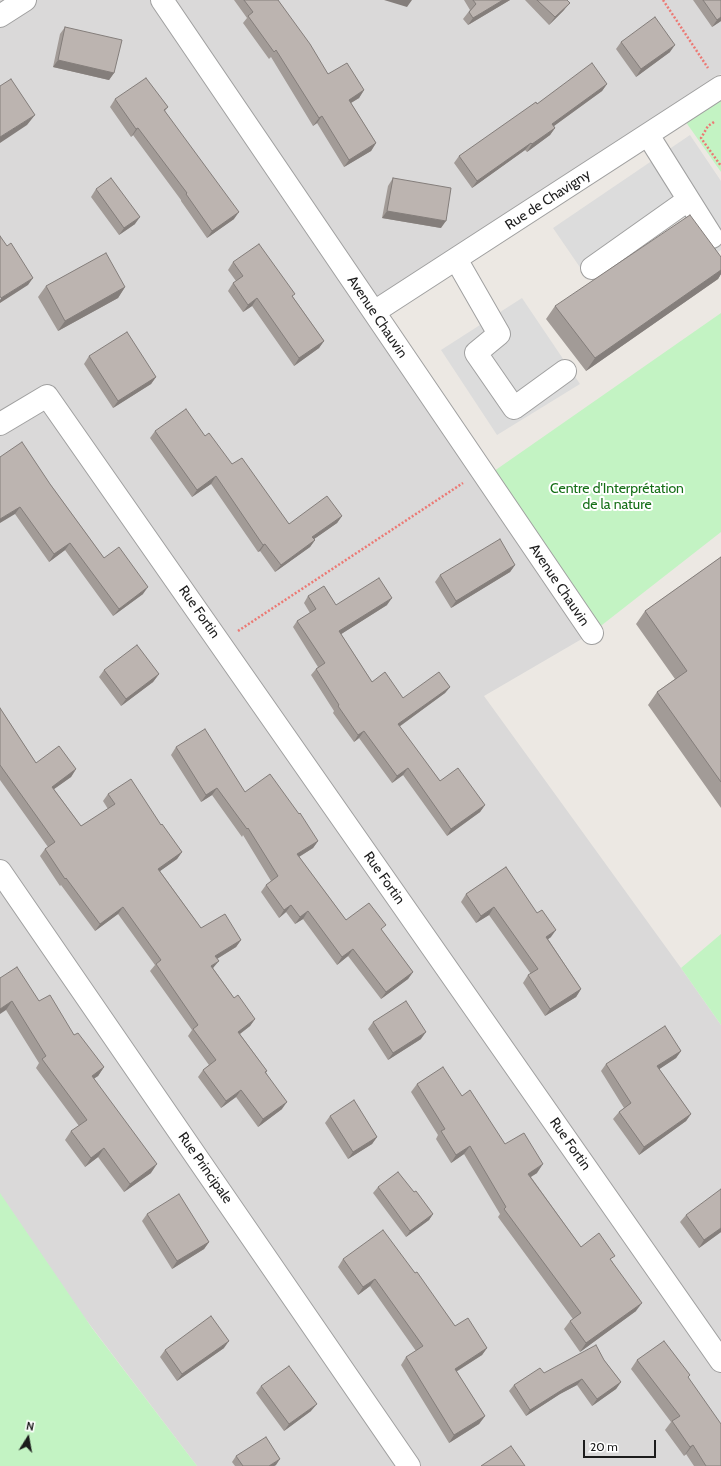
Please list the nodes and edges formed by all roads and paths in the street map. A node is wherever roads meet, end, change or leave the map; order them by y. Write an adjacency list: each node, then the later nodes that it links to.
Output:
1 (25, 0): 4 (street)
2 (162, 0): 13 (street, Avenue Chauvin)
3 (664, 0): 5 (path)
4 (0, 16)
5 (716, 79): 7 (street, Rue de Chavigny)
6 (717, 119): 8 (path)
7 (648, 135): 9 (street); 11 (street, Rue de Chavigny)
8 (721, 166)
9 (688, 200): 10 (street); 12 (street)
10 (712, 237)
11 (456, 259): 13 (street, Rue de Chavigny); 14 (street)
12 (592, 268)
13 (374, 312): 16 (street, Avenue Chauvin)
14 (565, 371)
15 (0, 424): 18 (street, Rue Fortin)
16 (482, 471): 17 (street, Avenue Chauvin); 18 (path)
17 (592, 633)
18 (220, 642): 20 (street, Rue Fortin)
19 (0, 871): 21 (street, Rue Principale)
20 (721, 1361)
21 (409, 1466)

